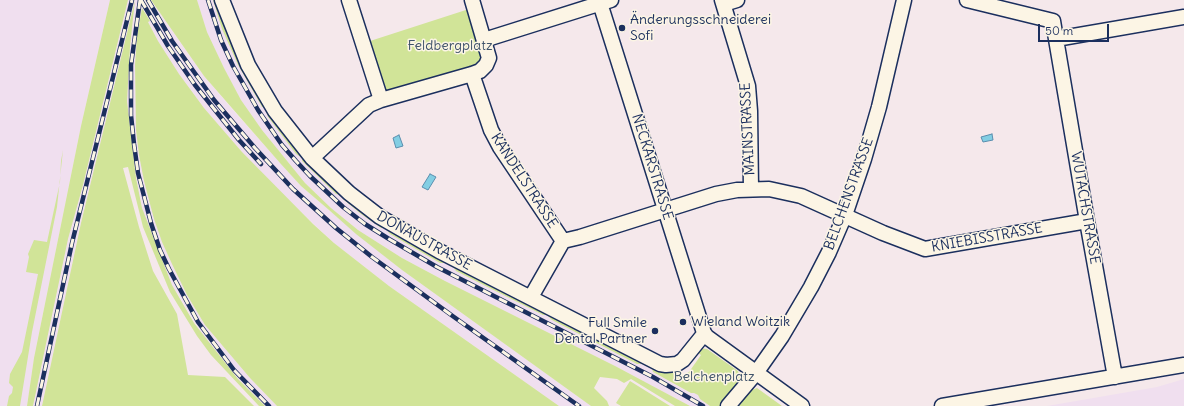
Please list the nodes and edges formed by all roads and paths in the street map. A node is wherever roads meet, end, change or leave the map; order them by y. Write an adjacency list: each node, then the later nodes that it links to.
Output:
1 (222, 0): 14 (street, DONAUSTRASSE)
2 (349, 0): 13 (street)
3 (737, 0): 8 (street)
4 (904, 0): 17 (street, BELCHENSTRASSE)
5 (967, 0): 10 (street, WUTACHSTRASSE)
6 (603, 1): 11 (street); 16 (street, NECKARSTRASSE)
7 (472, 2): 11 (street)
8 (723, 2): 15 (street, MAINSTRASSE)
9 (1184, 17): 10 (street)
10 (1056, 39): 18 (street, WUTACHSTRASSE)
11 (484, 40): 12 (street)
12 (472, 74): 13 (street); 19 (street, KANDELSTRASSE)
13 (381, 100): 14 (street)
14 (312, 158): 20 (street, DONAUSTRASSE)
15 (751, 189): 16 (street, KNIEBISSTRASSE); 17 (street, KNIEBISSTRASSE)
16 (665, 210): 19 (street, KNIEBISSTRASSE); 21 (street, NECKARSTRASSE)
17 (845, 215): 18 (street, KNIEBISSTRASSE); 23 (street, BELCHENSTRASSE)
18 (1087, 221): 24 (street, WUTACHSTRASSE)
19 (563, 241): 20 (street)
20 (531, 297): 21 (street, DONAUSTRASSE)
21 (704, 334): 23 (street)
22 (1184, 365): 24 (street)
23 (756, 373): 25 (street, BELCHENSTRASSE); 26 (street)
24 (1115, 378): 27 (street)
25 (728, 406)
26 (802, 406)
27 (942, 406)

